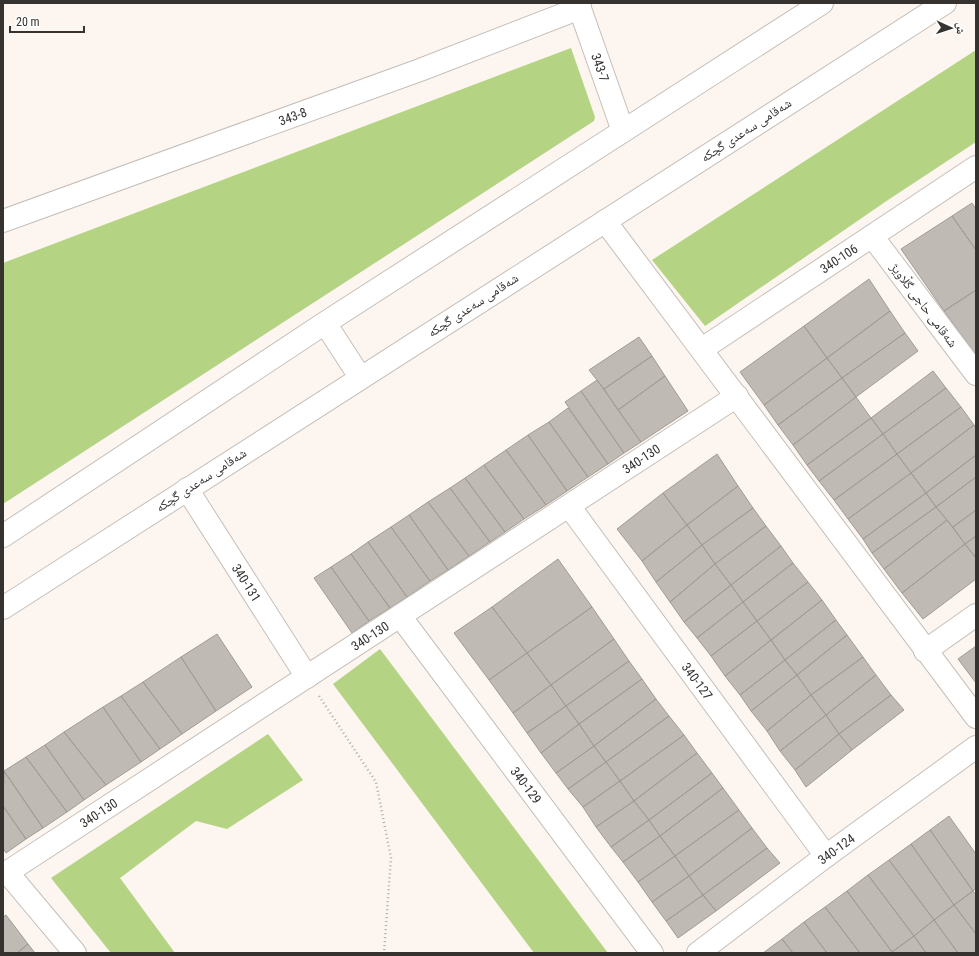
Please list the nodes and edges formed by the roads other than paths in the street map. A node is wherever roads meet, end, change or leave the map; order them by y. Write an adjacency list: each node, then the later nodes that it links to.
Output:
1 (822, 3): 4 (street)
2 (945, 3): 7 (street, شەقامی سەعدی گچکە)
3 (579, 5): 4 (street, 343-7); 6 (street, 343-8)
4 (623, 131): 9 (street)
5 (976, 167): 8 (street, 340-106)
6 (3, 221)
7 (605, 221): 10 (street); 12 (street, شەقامی سەعدی گچکە)
8 (872, 236): 10 (street, 340-106); 11 (street, شەقامی حاجی گڵاویژ)
9 (325, 323): 12 (street); 16 (street)
10 (702, 349): 13 (street)
11 (976, 374)
12 (360, 377): 14 (street, شەقامی سەعدی گچکە)
13 (737, 396): 15 (street, 340-130); 20 (street)
14 (187, 489): 17 (street, شەقامی سەعدی گچکە); 21 (street, 340-131)
15 (569, 506): 19 (street, 340-130); 24 (street, 340-127)
16 (3, 536)
17 (3, 608)
18 (976, 615): 20 (street)
19 (400, 616): 21 (street, 340-130); 27 (street, 340-129)
20 (925, 651): 22 (street)
21 (307, 677): 25 (street, 340-130)
22 (976, 718)
23 (976, 747): 24 (street, 340-124)
24 (826, 856): 28 (street, 340-124)
25 (5, 873): 26 (street)
26 (75, 953)
27 (652, 953)
28 (698, 953)

